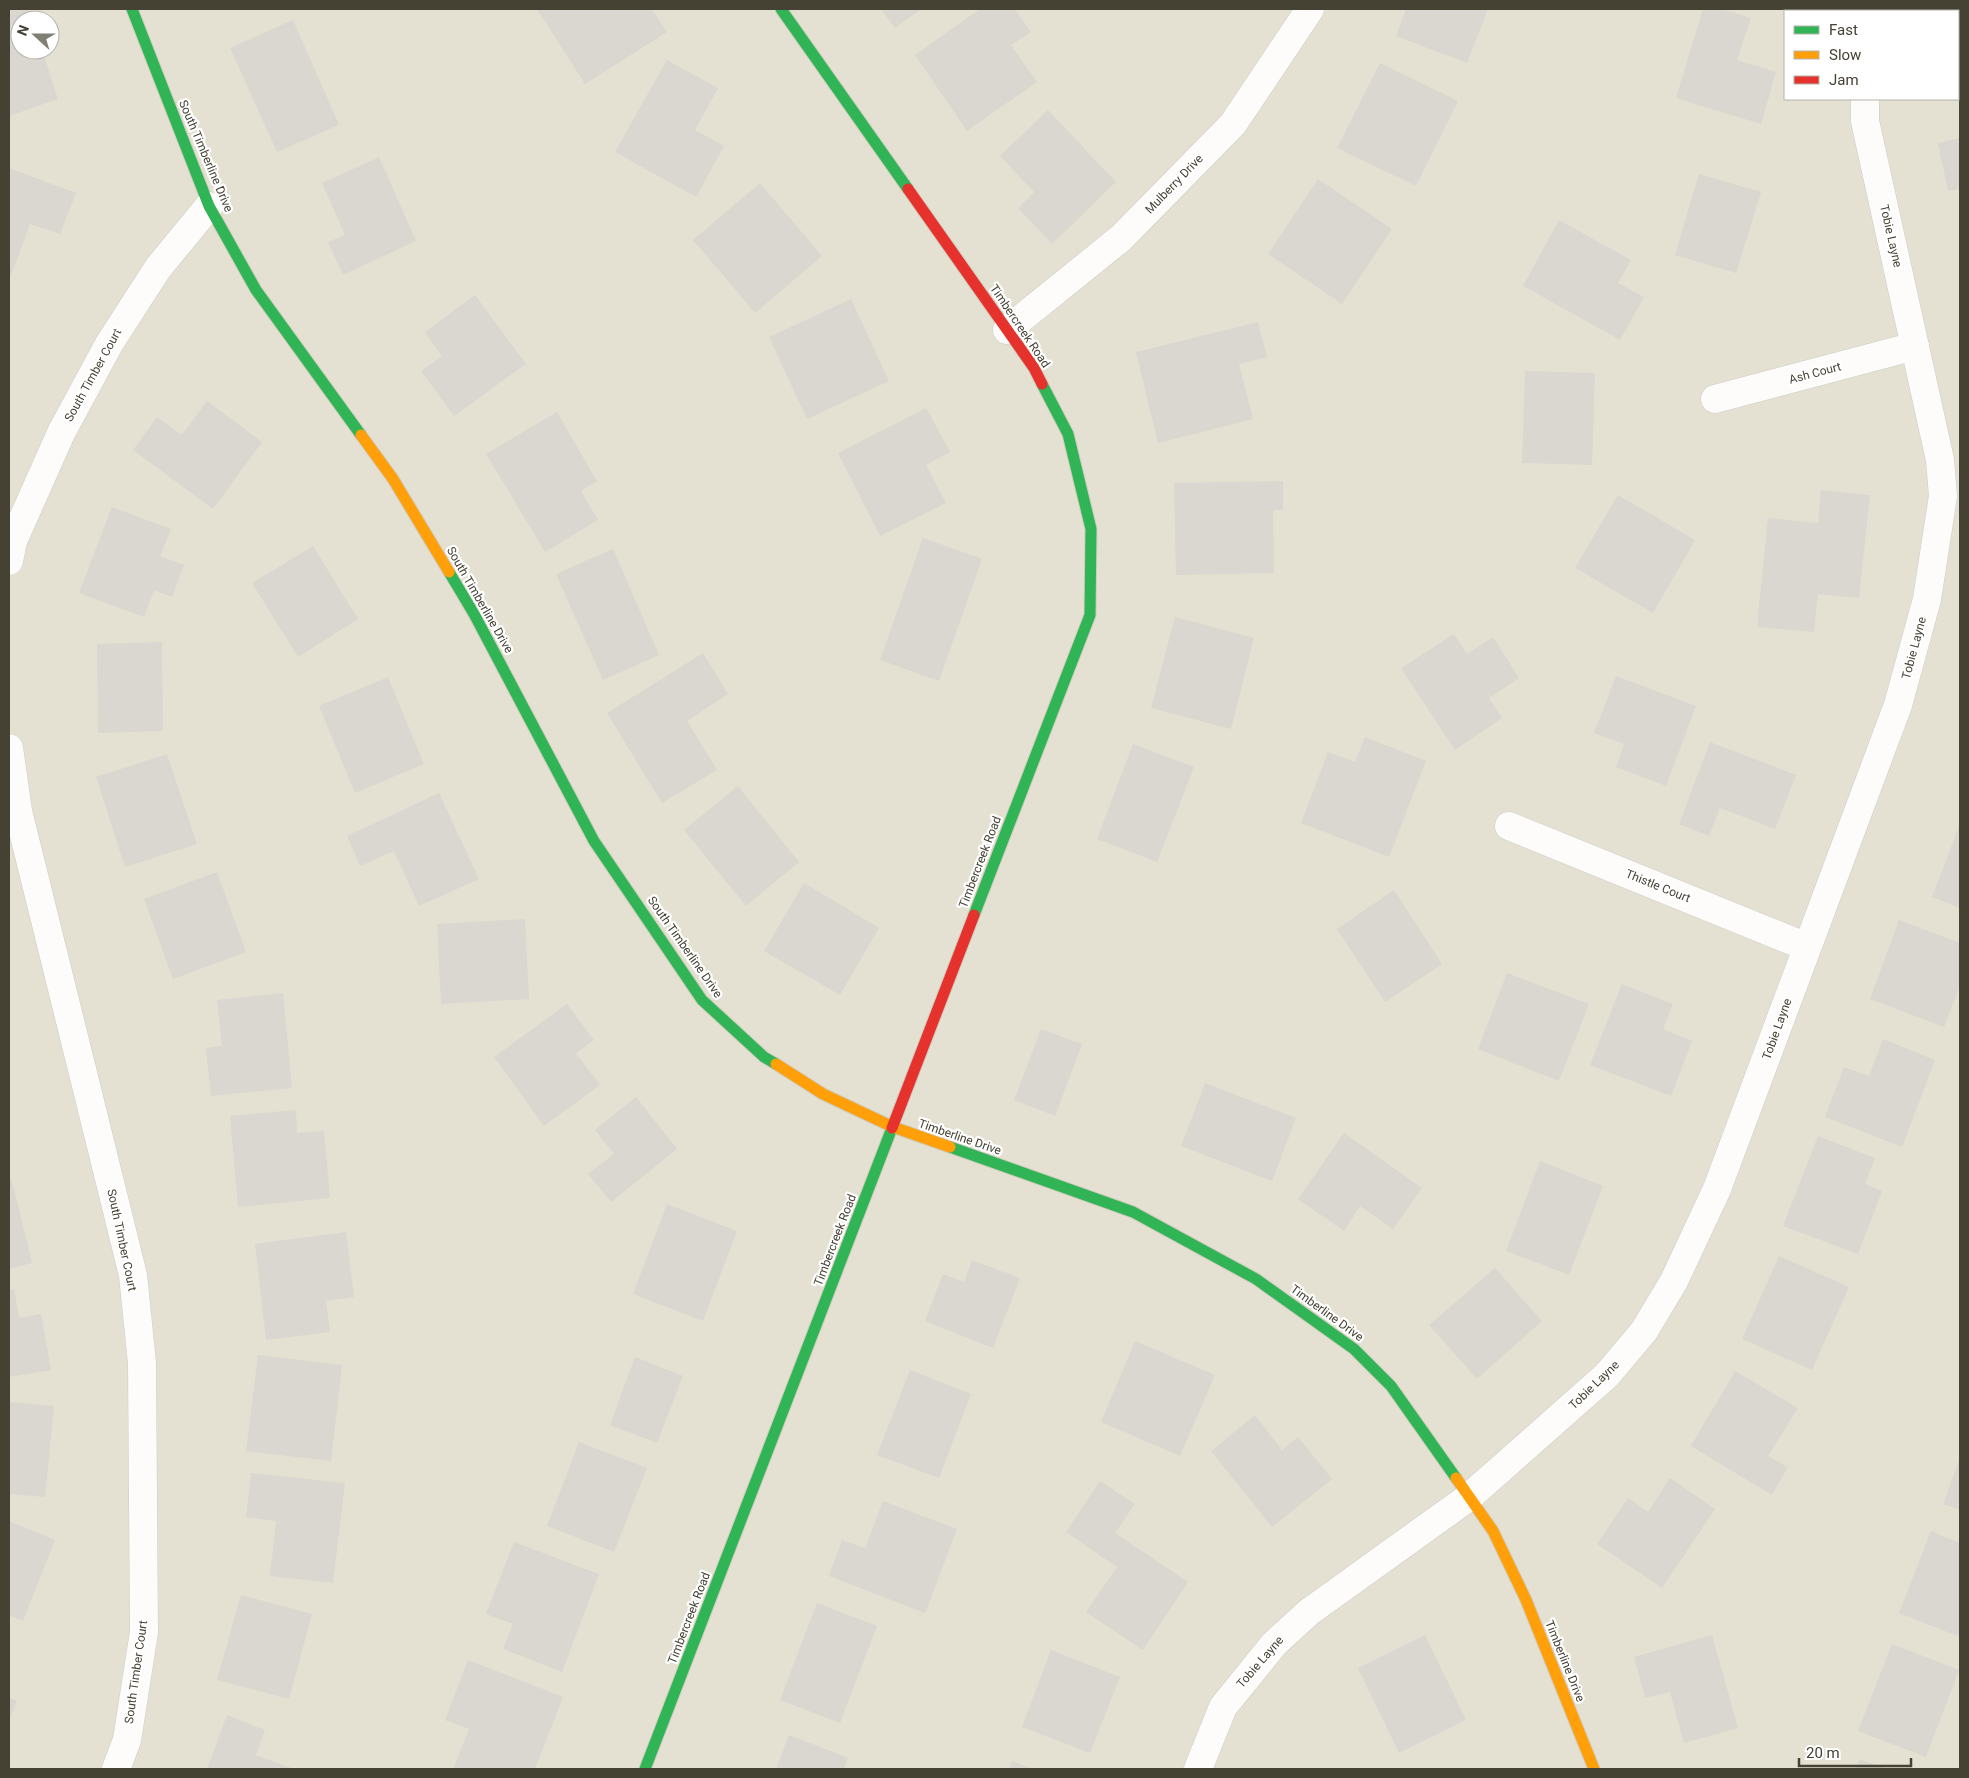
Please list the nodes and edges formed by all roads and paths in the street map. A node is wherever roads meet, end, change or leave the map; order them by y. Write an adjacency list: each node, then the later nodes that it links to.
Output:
1 (132, 9): 5 (street, South Timberline Drive)
2 (782, 9): 6 (street, Timbercreek Road)
3 (1310, 9): 6 (street, Mulberry Drive)
4 (1865, 100): 7 (street, Tobie Layne)
5 (209, 206): 9 (street, South Timber Court); 13 (street, South Timberline Drive)
6 (1007, 330): 13 (street, Timbercreek Road)
7 (1915, 346): 8 (street, Ash Court); 12 (street, Tobie Layne)
8 (1714, 399)
9 (9, 561)
10 (9, 748): 15 (street, South Timber Court)
11 (1509, 826): 12 (street, Thistle Court)
12 (1807, 947): 14 (street, Tobie Layne)
13 (893, 1128): 14 (street, Timberline Drive); 16 (street, Timbercreek Road)
14 (1469, 1497): 17 (street, Tobie Layne); 18 (street, Timberline Drive)
15 (116, 1769)
16 (645, 1769)
17 (1198, 1769)
18 (1594, 1769)

